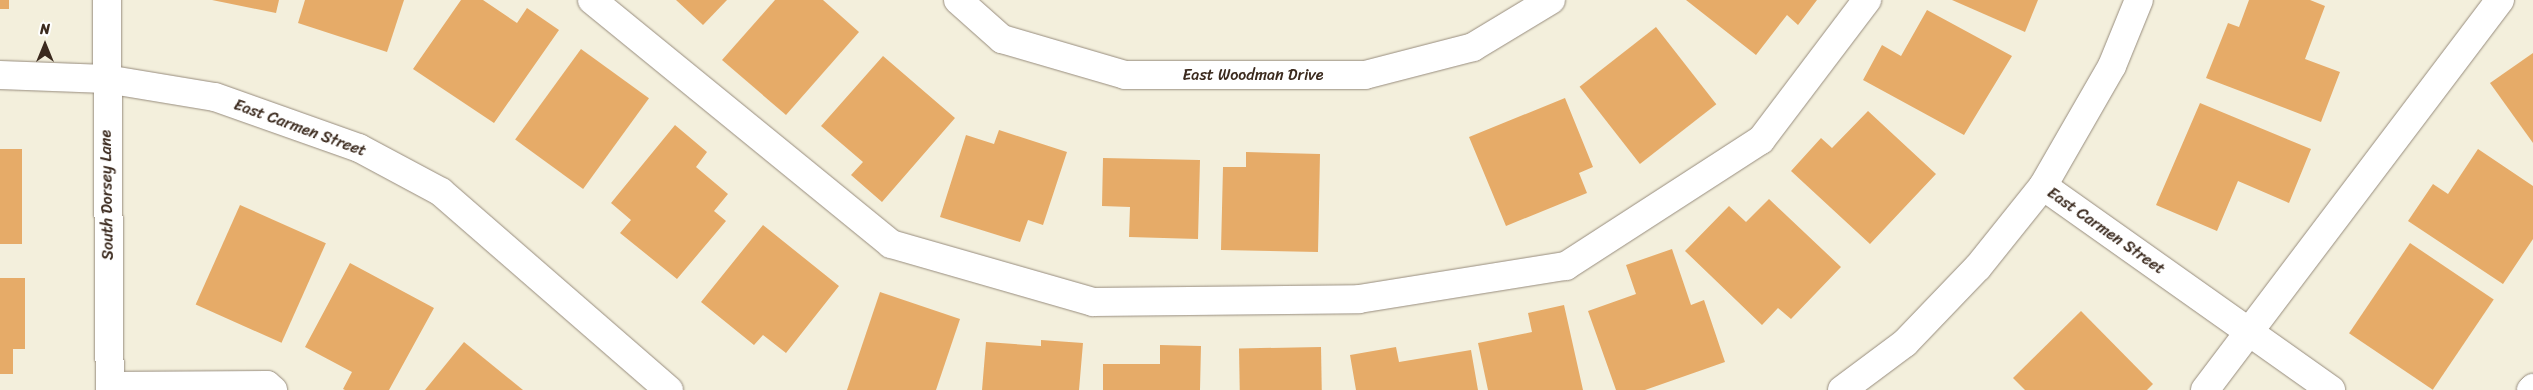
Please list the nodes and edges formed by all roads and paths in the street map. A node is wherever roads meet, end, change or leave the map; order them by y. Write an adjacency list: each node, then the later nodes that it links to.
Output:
1 (107, 0): 9 (street, South Dorsey Lane)
2 (592, 0): 5 (street)
3 (958, 0): 4 (street, East Woodman Drive)
4 (1551, 0)
5 (1867, 0)
6 (2139, 0): 10 (street)
7 (2500, 0): 11 (street)
8 (0, 75): 9 (street, East Carmen Street)
9 (106, 80): 12 (street, South Dorsey Lane); 14 (street, East Carmen Street)
10 (2043, 186): 11 (street, East Carmen Street); 15 (street, East Carmen Street)
11 (2248, 332): 16 (street); 17 (street, East Carmen Street)
12 (110, 388): 13 (street)
13 (273, 390)
14 (669, 390)
15 (1842, 390)
16 (2205, 390)
17 (2330, 390)

